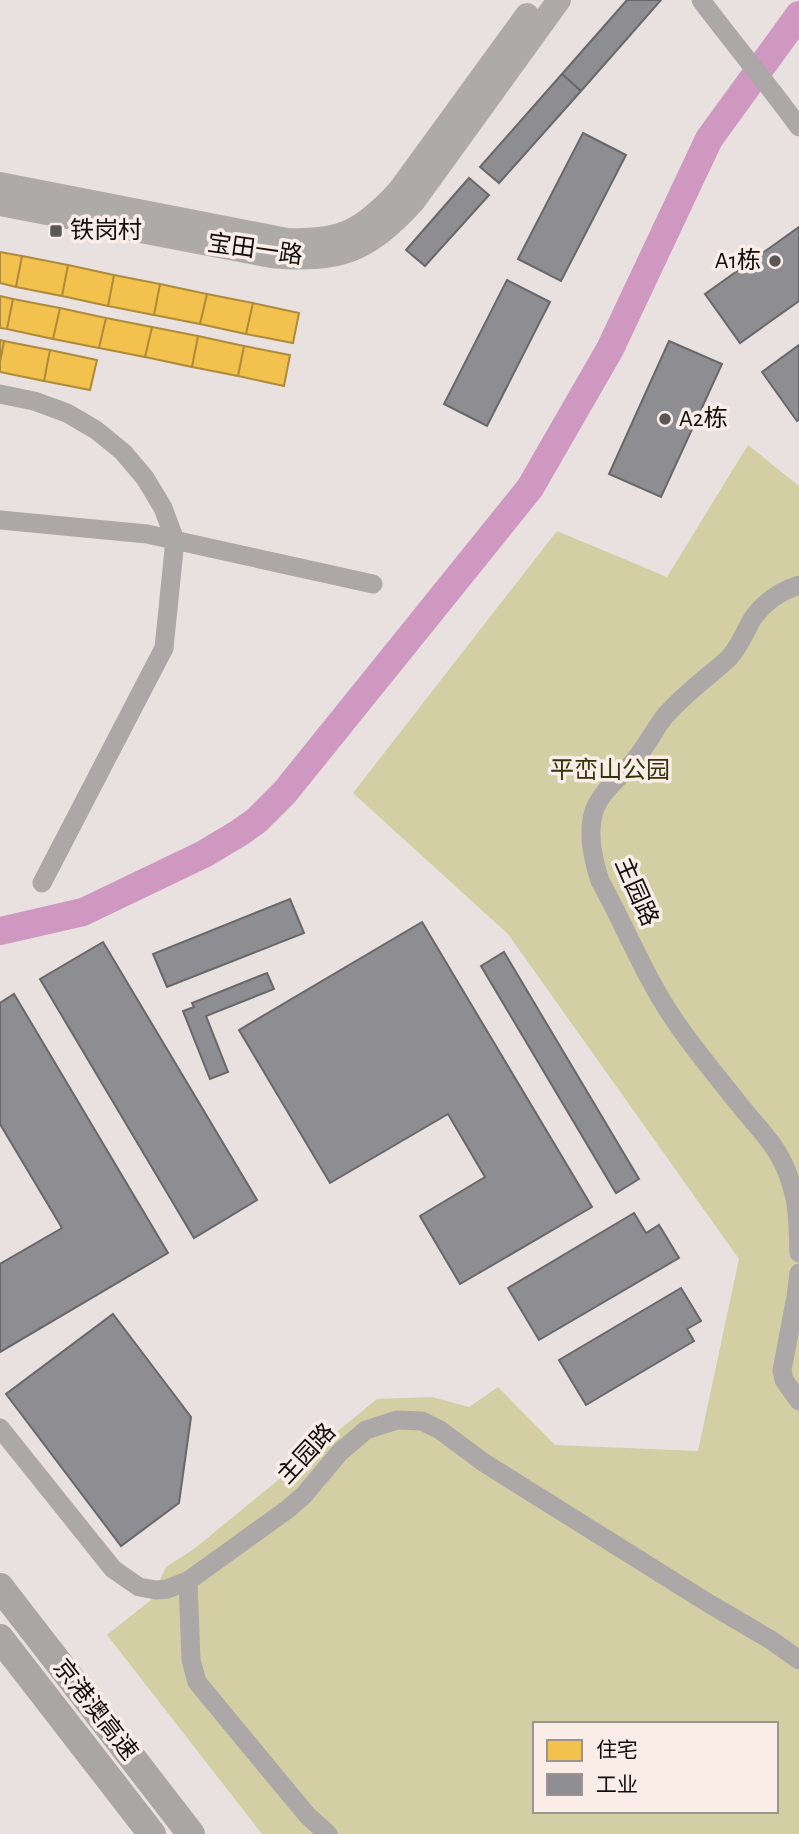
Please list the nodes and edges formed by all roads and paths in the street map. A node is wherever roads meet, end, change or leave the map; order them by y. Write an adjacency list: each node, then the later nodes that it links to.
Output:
1 (538, 0): 5 (main road, 宝田一路)
2 (559, 0): 6 (main road, 宝田一路)
3 (701, 0): 4 (street)
4 (799, 127)
5 (0, 184)
6 (0, 204)
7 (0, 394): 9 (street)
8 (0, 520): 9 (street)
9 (175, 540): 10 (street); 12 (street)
10 (373, 584)
11 (799, 585): 13 (street, 主园路)
12 (43, 883)
13 (799, 1253)
14 (799, 1273): 15 (street)
15 (799, 1401)
16 (0, 1428): 17 (street)
17 (188, 1581): 20 (street, 主园路); 23 (street)
18 (0, 1587): 22 (highway, 京港澳高速)
19 (0, 1638): 21 (highway, 京港澳高速)
20 (799, 1660)
21 (152, 1834)
22 (191, 1834)
23 (328, 1834)

